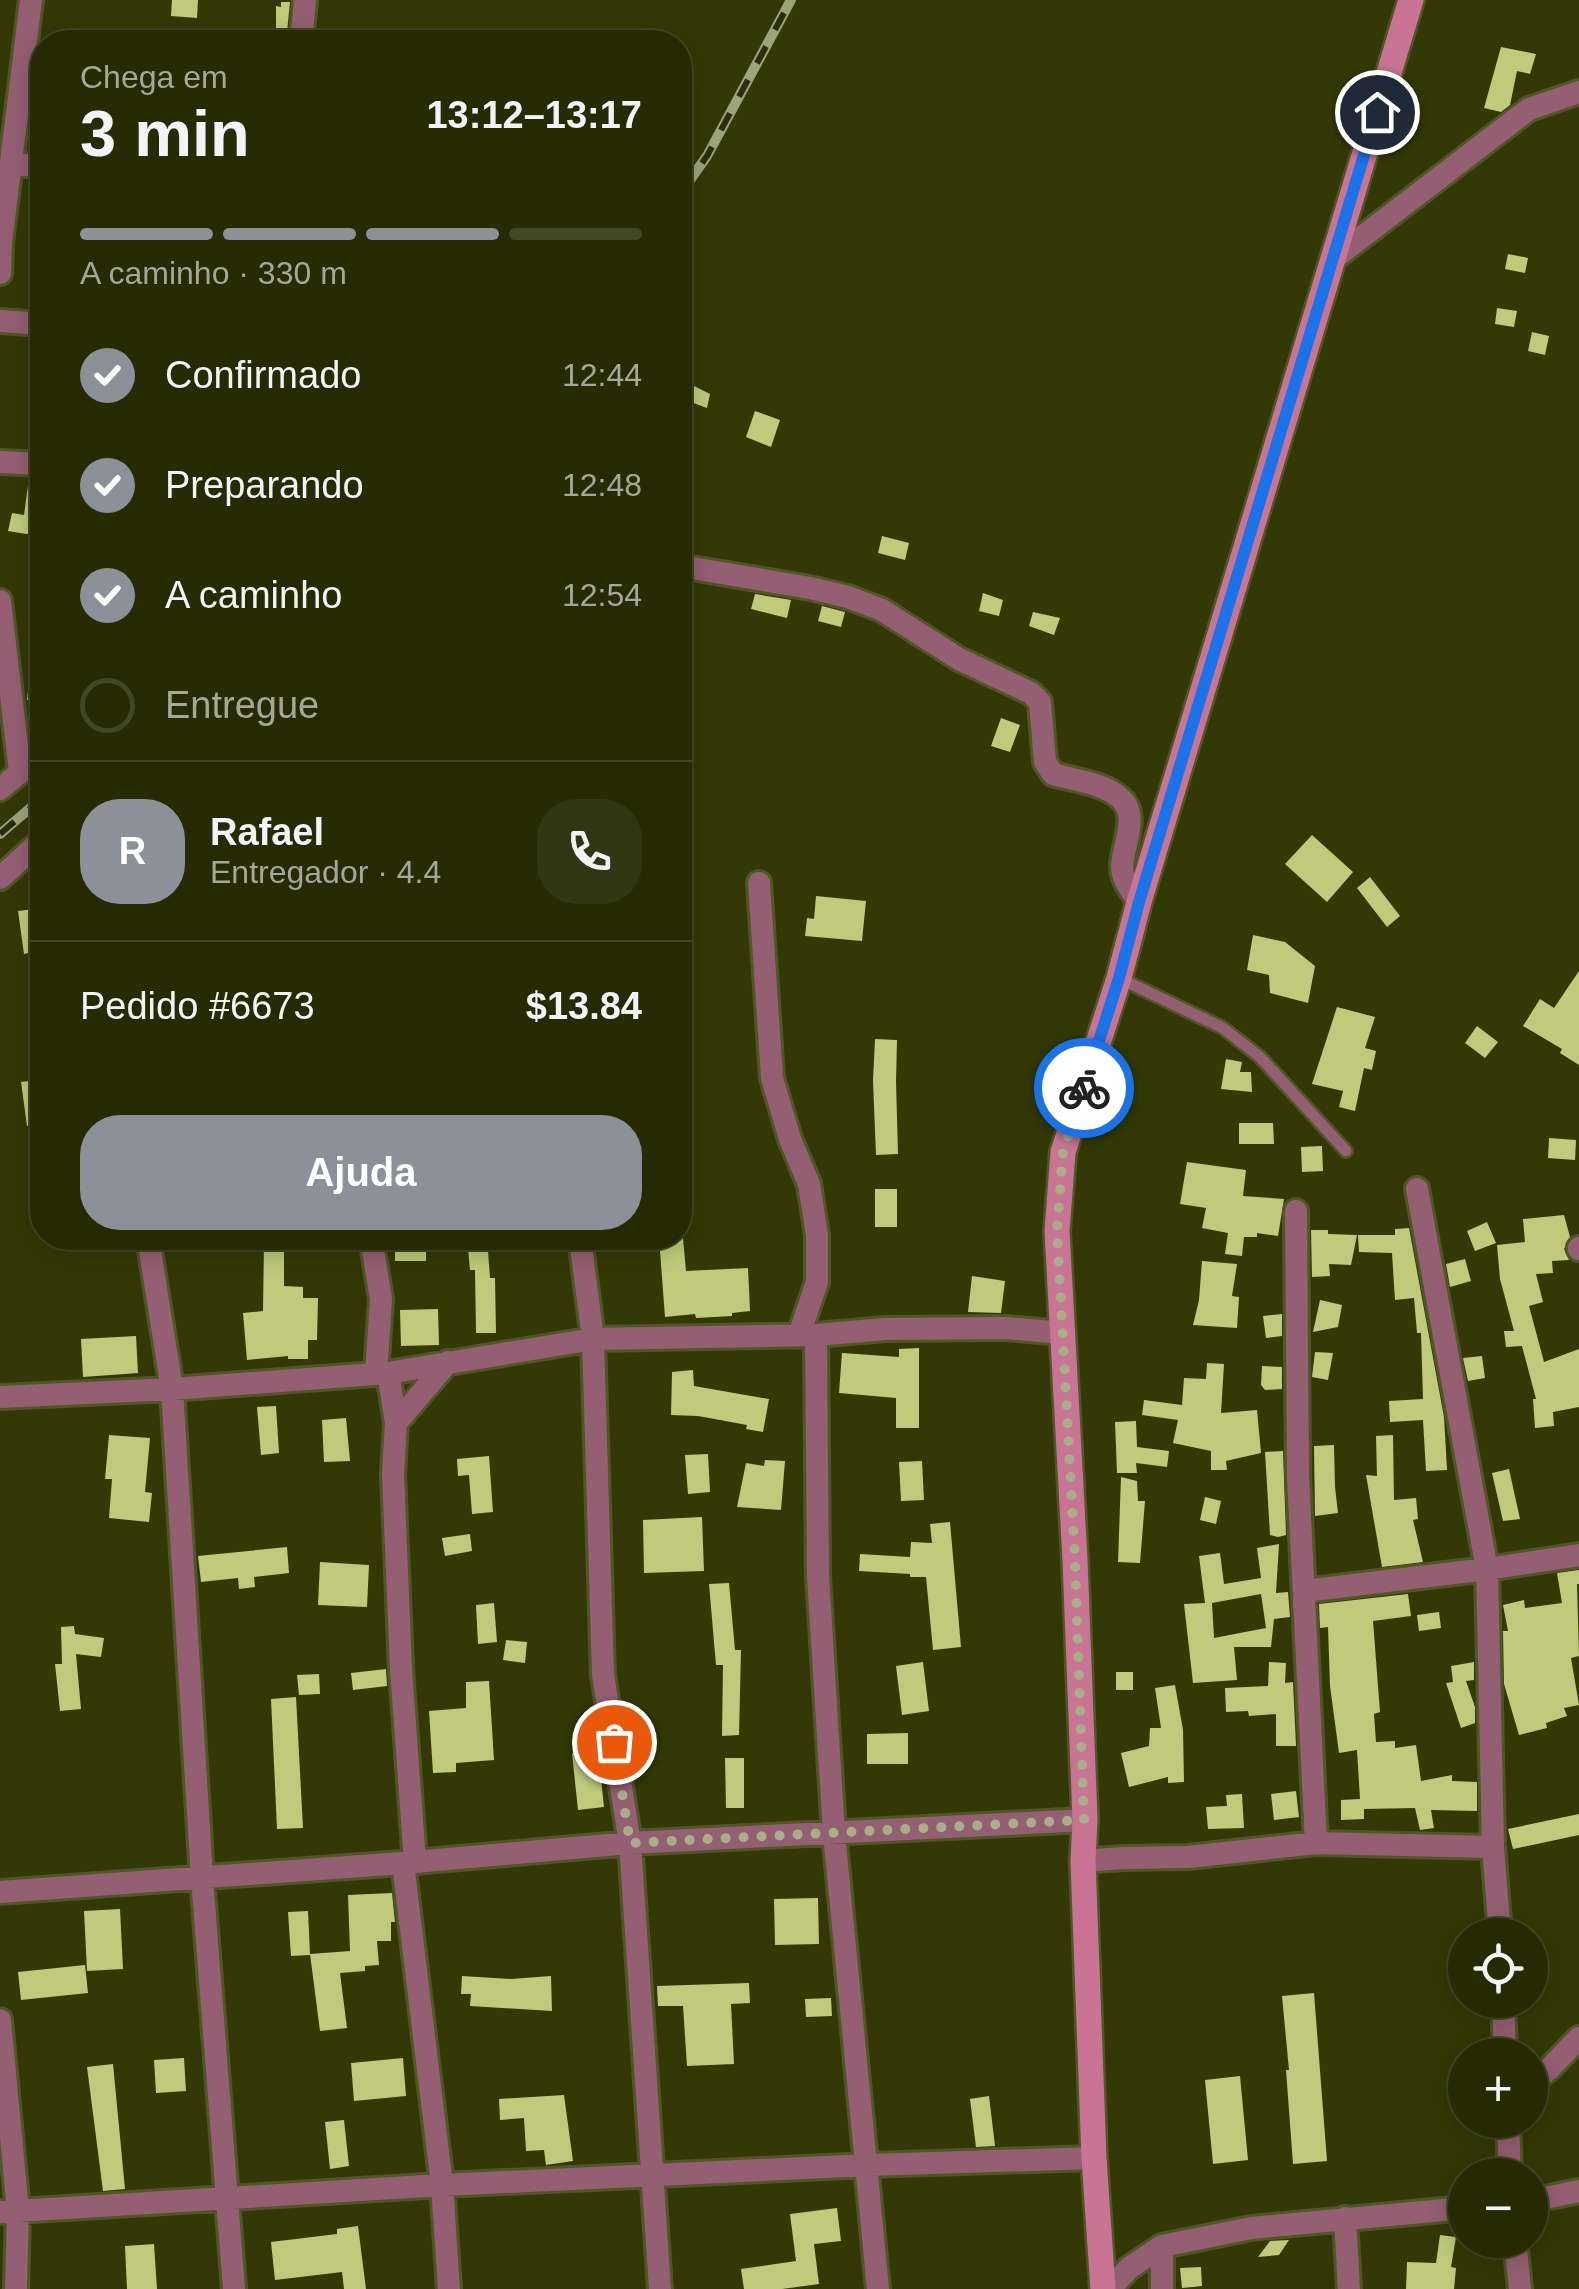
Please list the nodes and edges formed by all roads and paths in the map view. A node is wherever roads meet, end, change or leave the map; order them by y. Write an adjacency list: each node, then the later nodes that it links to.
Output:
1 (31, 0): 6 (street)
2 (305, 0): 4 (street)
3 (1411, 0): 8 (street)
4 (302, 30)
5 (1579, 92): 8 (street)
6 (12, 165): 7 (street); 9 (street)
7 (30, 165)
8 (1332, 260): 22 (street)
9 (0, 274)
10 (0, 321): 11 (street)
11 (30, 323)
12 (0, 462): 13 (street)
13 (30, 463)
14 (692, 568): 22 (street)
15 (0, 601): 17 (street)
16 (30, 764): 17 (street)
17 (20, 772): 18 (street)
18 (0, 789)
19 (30, 851): 20 (street)
20 (0, 878)
21 (759, 883): 31 (street)
22 (1139, 902): 23 (street)
23 (1119, 978): 24 (lane); 30 (street)
24 (1346, 1150)
25 (1417, 1188): 39 (street)
26 (1296, 1211): 40 (street)
27 (150, 1250): 35 (street)
28 (373, 1250): 34 (street)
29 (581, 1250): 32 (street)
30 (1063, 1333): 31 (street); 41 (street)
31 (807, 1335): 32 (street); 42 (street)
32 (592, 1340): 33 (street); 43 (street)
33 (448, 1362): 34 (street); 37 (street)
34 (382, 1373): 35 (street); 37 (street)
35 (172, 1389): 36 (street); 48 (street)
36 (0, 1398)
37 (396, 1423): 47 (street)
38 (1579, 1556): 39 (street)
39 (1487, 1569): 40 (street); 45 (street)
40 (1304, 1591): 44 (street)
41 (1084, 1820): 42 (street); 46 (street)
42 (834, 1833): 43 (street); 55 (street)
43 (630, 1843): 47 (street); 56 (street)
44 (1316, 1843): 45 (street); 46 (street)
45 (1493, 1847): 50 (street)
46 (1082, 1861): 54 (street)
47 (409, 1863): 48 (street); 57 (street)
48 (202, 1878): 49 (street); 60 (street)
49 (0, 1892)
50 (1499, 1918)
51 (0, 2020): 62 (street)
52 (1579, 2038): 53 (street)
53 (1548, 2070)
54 (1094, 2158): 55 (street); 71 (street)
55 (868, 2164): 56 (street); 70 (street)
56 (652, 2175): 57 (street); 69 (street)
57 (442, 2185): 60 (street); 68 (street)
58 (1579, 2191): 59 (street)
59 (1548, 2197)
60 (226, 2199): 62 (street); 67 (street)
61 (1448, 2209): 63 (street)
62 (9, 2212): 66 (street)
63 (1345, 2218): 64 (street); 73 (street)
64 (1162, 2246): 71 (street); 72 (street)
65 (1517, 2258): 74 (street)
66 (16, 2289)
67 (234, 2289)
68 (449, 2289)
69 (660, 2289)
70 (878, 2289)
71 (1106, 2289)
72 (1162, 2289)
73 (1349, 2289)
74 (1520, 2289)

